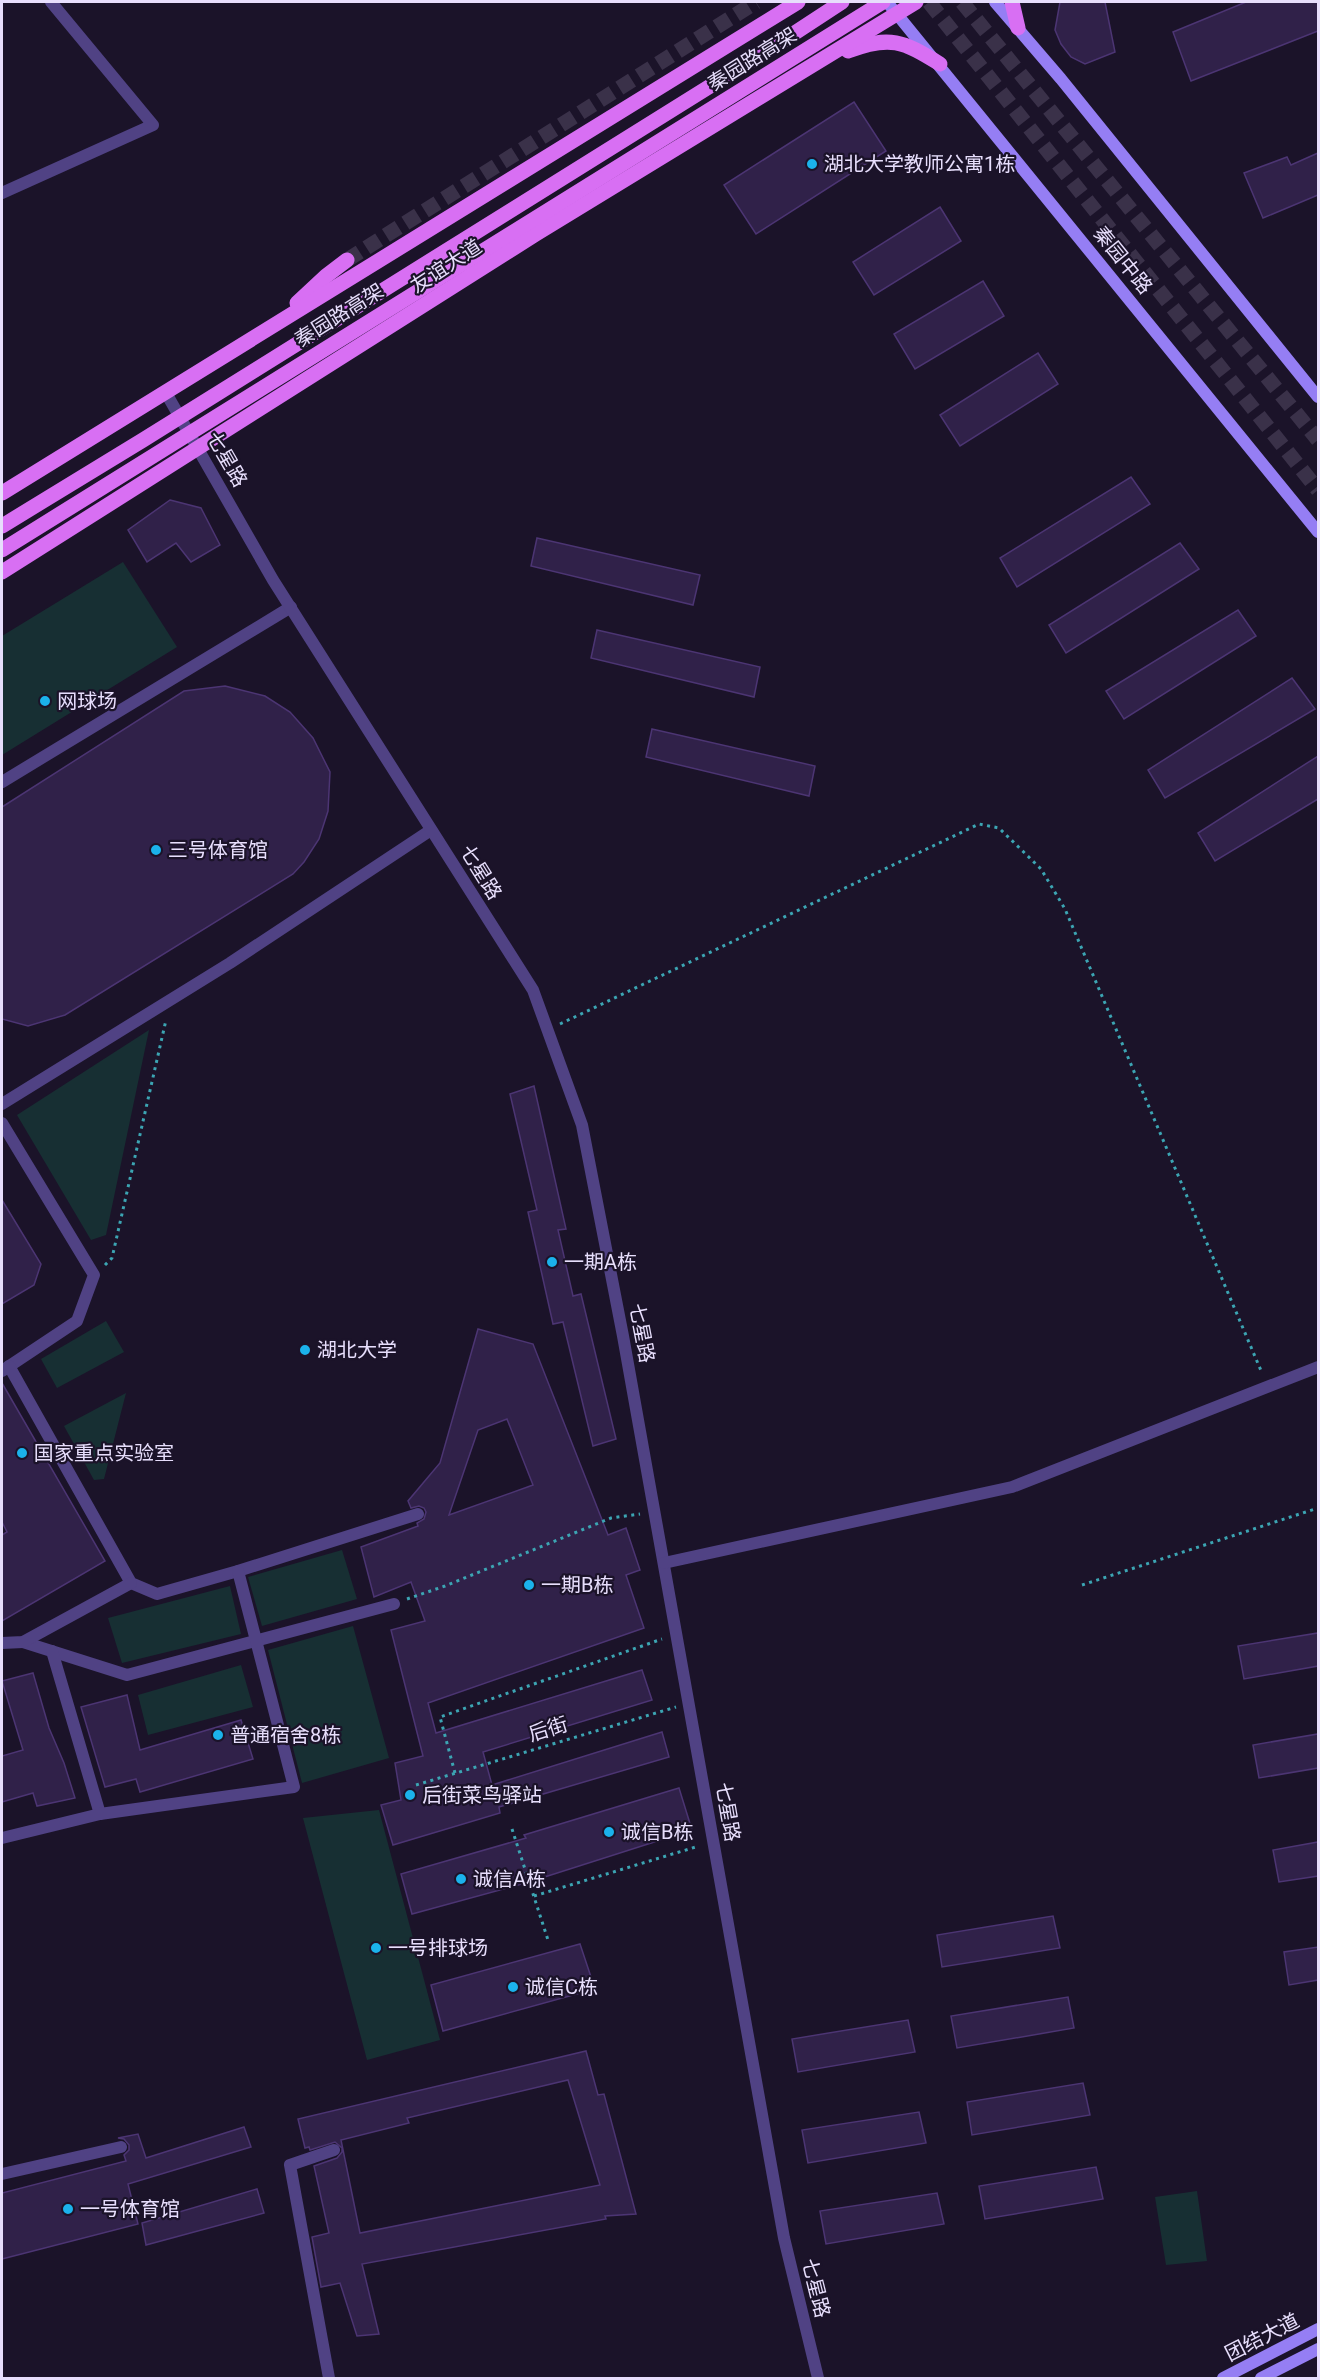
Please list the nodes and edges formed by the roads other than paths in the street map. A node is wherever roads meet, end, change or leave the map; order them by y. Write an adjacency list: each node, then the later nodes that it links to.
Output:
1 (51, 2): 14 (street)
2 (778, 2): 11 (main road)
3 (798, 2): 11 (main road, 友谊大道)
4 (842, 2): 21 (main road, 秦园路高架, bridge)
5 (883, 2): 23 (main road, 秦园路高架, bridge)
6 (916, 2): 9 (main road, 友谊大道)
7 (995, 2): 10 (main road)
8 (1012, 2): 10 (main road)
9 (892, 8): 12 (main road, 秦园中路); 13 (main road, 友谊大道)
10 (1018, 28): 18 (main road)
11 (740, 37): 16 (main road, 友谊大道)
12 (940, 64): 13 (main road); 22 (main road, 秦园中路)
13 (809, 66): 19 (main road, 友谊大道)
14 (2, 193)
15 (347, 260): 16 (main road)
16 (279, 322): 17 (main road, 友谊大道)
17 (166, 393): 19 (street, 七星路); 20 (main road, 友谊大道)
18 (1318, 397)
19 (199, 449): 24 (main road, 友谊大道); 25 (street, 七星路)
20 (2, 493)
21 (2, 526)
22 (1318, 532)
23 (2, 550)
24 (2, 572)
25 (291, 607): 26 (street); 27 (street, 七星路)
26 (2, 782)
27 (431, 830): 28 (street); 33 (street, 七星路)
28 (2, 1104)
29 (2, 1123): 31 (street)
30 (1318, 1367): 33 (street)
31 (5, 1369): 35 (street)
32 (418, 1514): 34 (street)
33 (664, 1563): 49 (street, 七星路)
34 (238, 1571): 35 (street); 37 (street)
35 (130, 1583): 39 (street)
36 (394, 1604): 37 (street)
37 (256, 1640): 40 (street); 41 (street)
38 (2, 1642): 39 (street)
39 (23, 1642): 40 (street)
40 (52, 1651): 41 (street)
41 (100, 1814): 42 (street)
42 (2, 1838)
43 (121, 2147): 45 (street)
44 (334, 2150): 48 (street)
45 (2, 2174)
46 (1318, 2329): 50 (main road, 团结大道)
47 (1318, 2349): 51 (main road, 团结大道)
48 (329, 2379)
49 (818, 2379)
50 (1223, 2379)
51 (1261, 2379)

